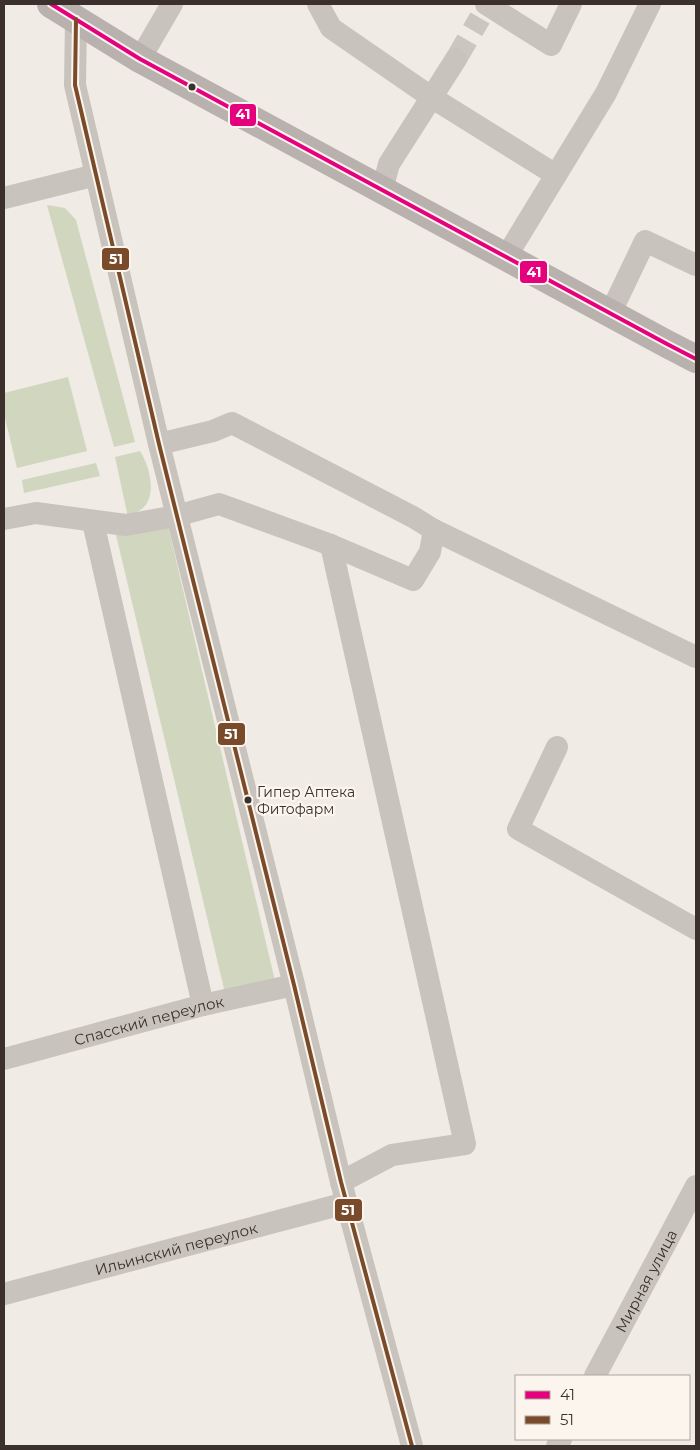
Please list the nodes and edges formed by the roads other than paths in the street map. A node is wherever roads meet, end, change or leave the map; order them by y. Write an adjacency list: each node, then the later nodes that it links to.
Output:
1 (51, 4): 7 (main road)
2 (172, 4): 8 (street)
3 (318, 4): 10 (street)
4 (571, 4): 6 (street)
5 (650, 4): 12 (street)
6 (485, 9)
7 (76, 19): 8 (main road); 11 (street)
8 (140, 59): 13 (main road)
9 (456, 59): 10 (street)
10 (431, 97): 12 (street); 13 (street)
11 (96, 175): 14 (street); 19 (street)
12 (556, 175): 15 (street)
13 (382, 190): 15 (main road)
14 (4, 198)
15 (506, 257): 17 (main road)
16 (696, 266): 17 (street)
17 (610, 314): 18 (main road)
18 (696, 359)
19 (159, 444): 20 (street); 23 (street)
20 (176, 516): 22 (street); 24 (street); 28 (street)
21 (4, 519): 22 (street)
22 (94, 522): 29 (street)
23 (434, 530): 24 (street); 25 (street)
24 (331, 545): 31 (street)
25 (696, 656)
26 (557, 747): 27 (street)
27 (696, 929)
28 (294, 986): 29 (street, Спасский переулок); 31 (street)
29 (203, 1005): 30 (street, Спасский переулок)
30 (4, 1059)
31 (341, 1182): 33 (street)
32 (693, 1200): 35 (street, Мирная улица)
33 (346, 1203): 34 (street, Ильинский переулок); 36 (street)
34 (4, 1294)
35 (596, 1375)
36 (412, 1446)

